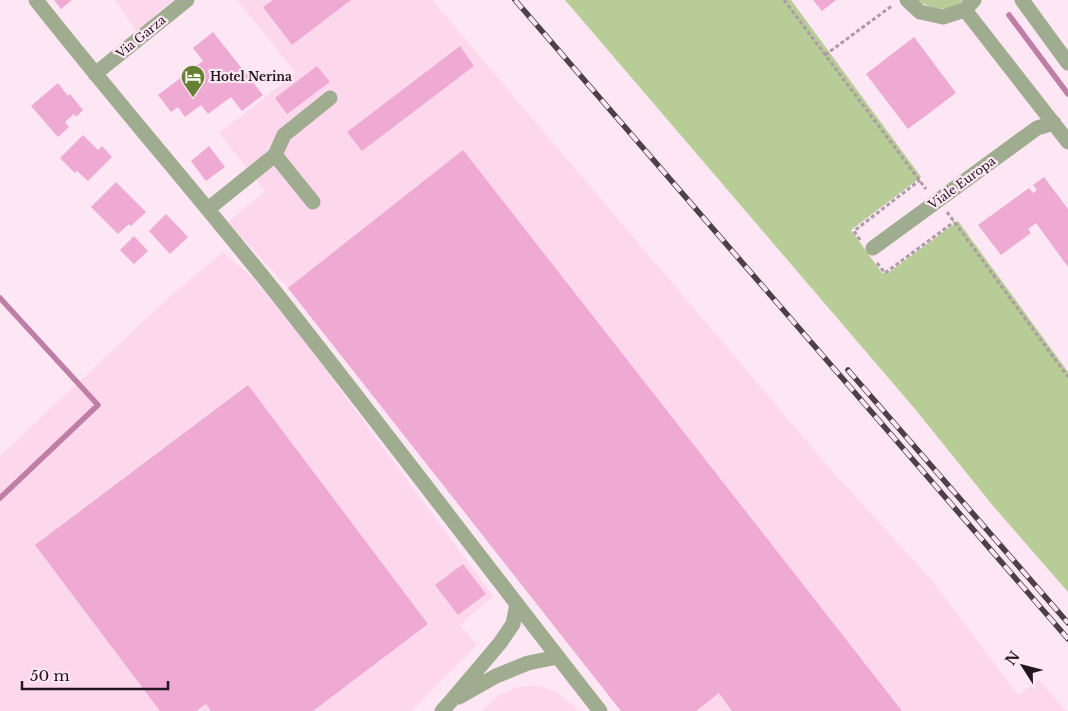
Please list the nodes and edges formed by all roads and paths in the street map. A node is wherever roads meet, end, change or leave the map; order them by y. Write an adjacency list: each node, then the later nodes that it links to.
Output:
1 (36, 0): 9 (street)
2 (187, 0): 9 (street, Via Garza)
3 (898, 0): 7 (path)
4 (907, 0): 6 (street)
5 (1022, 0): 8 (street)
6 (969, 5): 11 (street)
7 (825, 55)
8 (1068, 63)
9 (95, 74): 15 (street)
10 (330, 98): 13 (street)
11 (1054, 123): 12 (street); 16 (street, Viale Europa)
12 (1068, 142)
13 (275, 155): 14 (street); 15 (street)
14 (313, 202)
15 (208, 209): 17 (street)
16 (874, 248)
17 (518, 604): 18 (street); 19 (street)
18 (558, 657): 19 (street); 20 (street)
19 (447, 706)
20 (600, 711)

